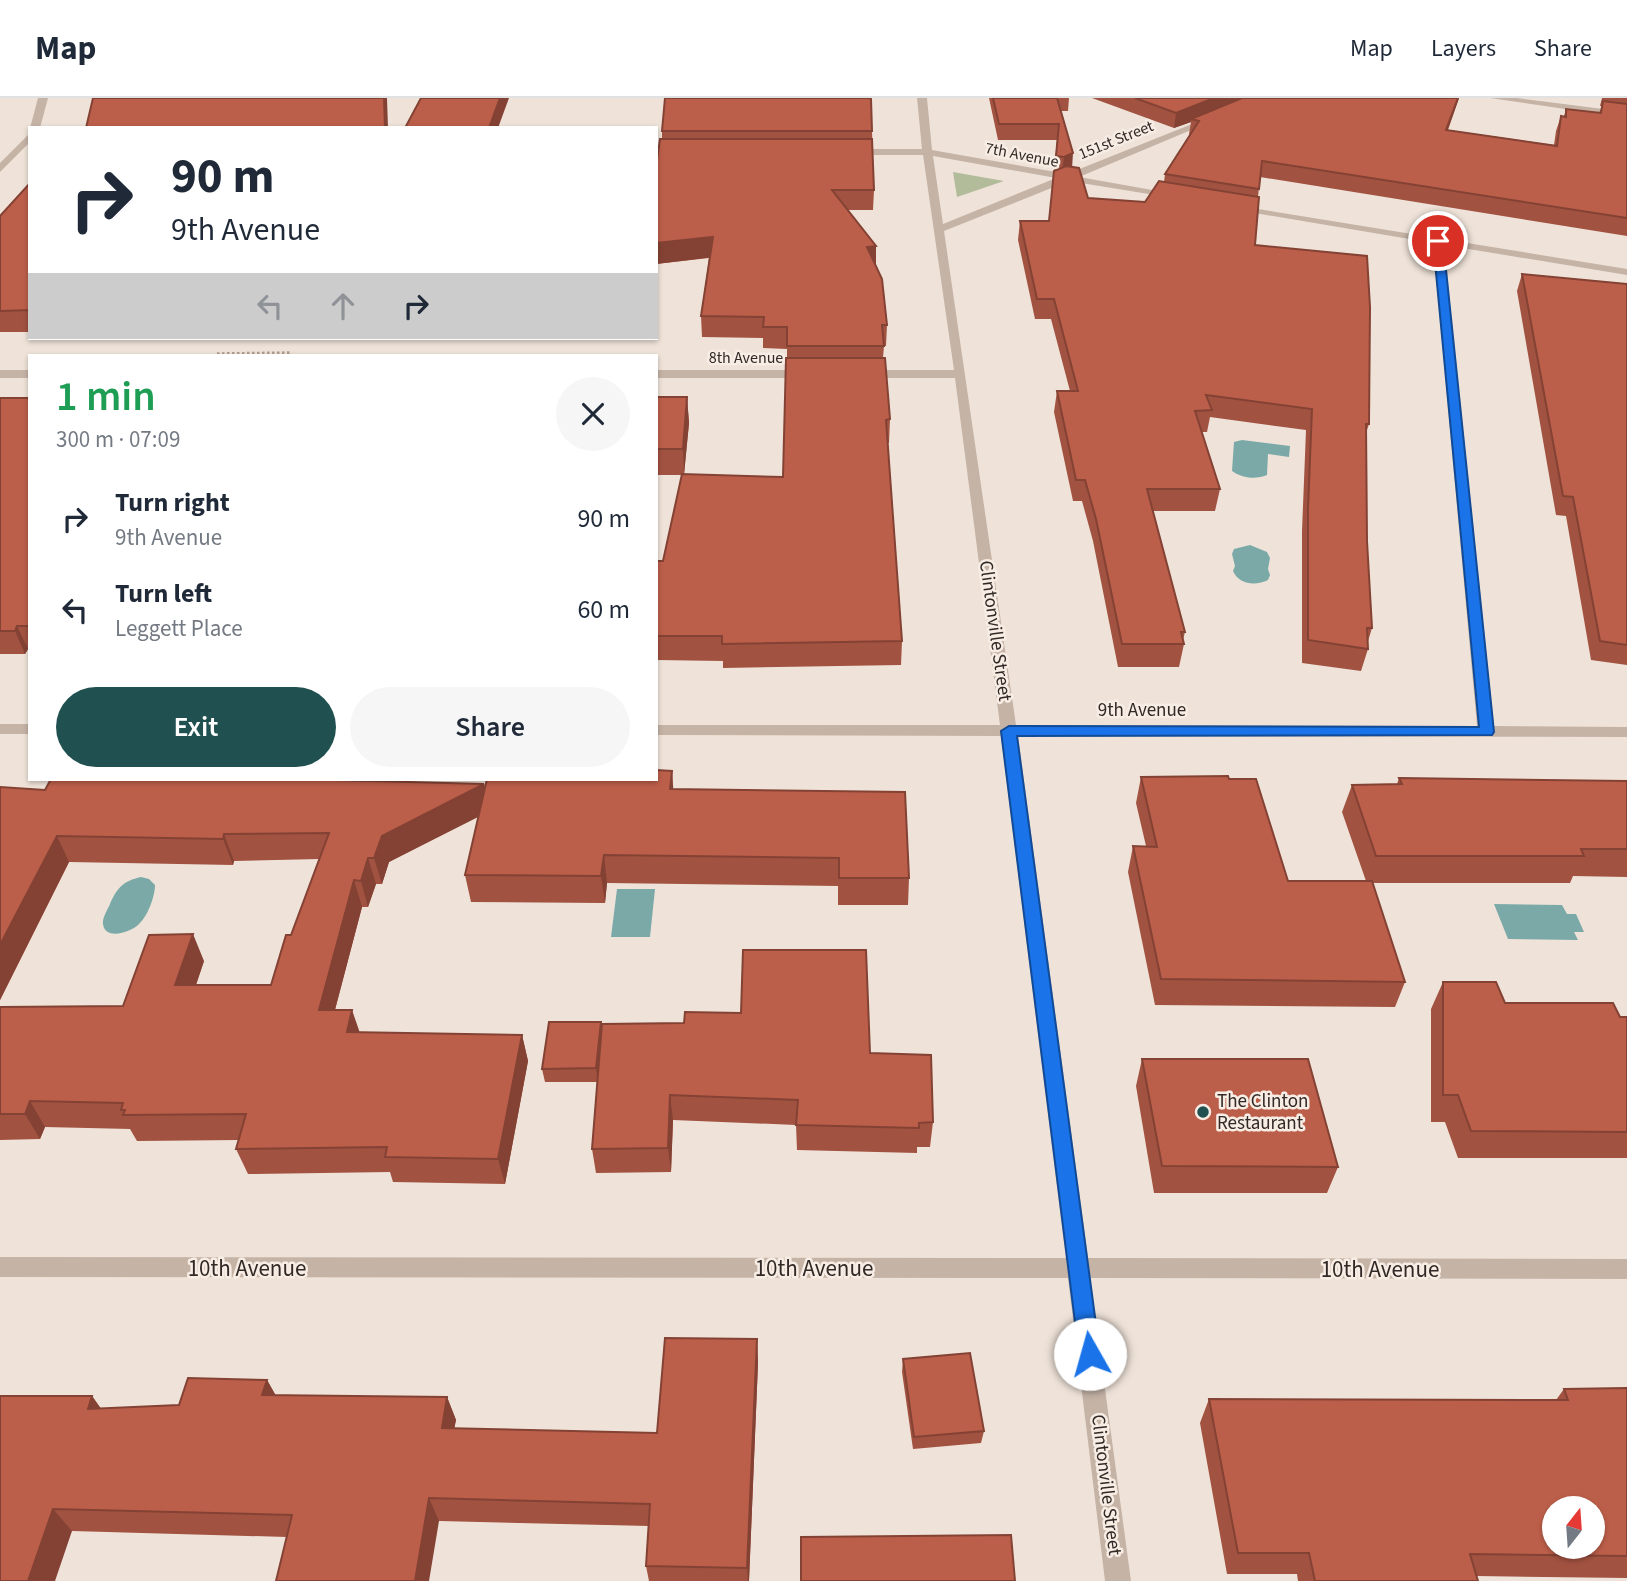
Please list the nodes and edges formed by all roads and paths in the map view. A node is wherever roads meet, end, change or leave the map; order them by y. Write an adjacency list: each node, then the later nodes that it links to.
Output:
1 (43, 98): 6 (street)
2 (922, 98): 12 (street, Clintonville Street)
3 (1495, 98): 5 (street)
4 (1227, 113): 14 (street, 151st Street)
5 (1627, 115)
6 (36, 126)
7 (28, 138): 9 (street)
8 (0, 152): 9 (street)
9 (15, 152): 10 (street); 13 (street)
10 (28, 152)
11 (836, 152): 12 (street, 7th Avenue)
12 (927, 152): 14 (street, 7th Avenue); 17 (street, Clintonville Street)
13 (0, 169)
14 (1062, 179): 15 (street, 7th Avenue); 17 (street, 151st Street)
15 (1190, 200)
16 (1231, 206): 18 (street)
17 (940, 229): 27 (street, Clintonville Street)
18 (1438, 241): 19 (street); 32 (street)
19 (1627, 272)
20 (217, 354): 21 (path)
21 (292, 354)
22 (0, 374): 23 (street)
23 (28, 374)
24 (658, 374): 25 (street, 8th Avenue)
25 (824, 374)
26 (851, 374): 27 (street)
27 (961, 374): 31 (street, Clintonville Street)
28 (0, 729): 29 (street)
29 (28, 729)
30 (658, 730): 31 (street, 9th Avenue)
31 (1009, 731): 32 (street, 9th Avenue); 35 (street, Clintonville Street)
32 (1486, 732): 33 (street, 9th Avenue)
33 (1627, 732)
34 (0, 1267): 35 (street, 10th Avenue)
35 (1079, 1269): 36 (street, 10th Avenue); 37 (street, Clintonville Street)
36 (1627, 1269)
37 (1118, 1581)

